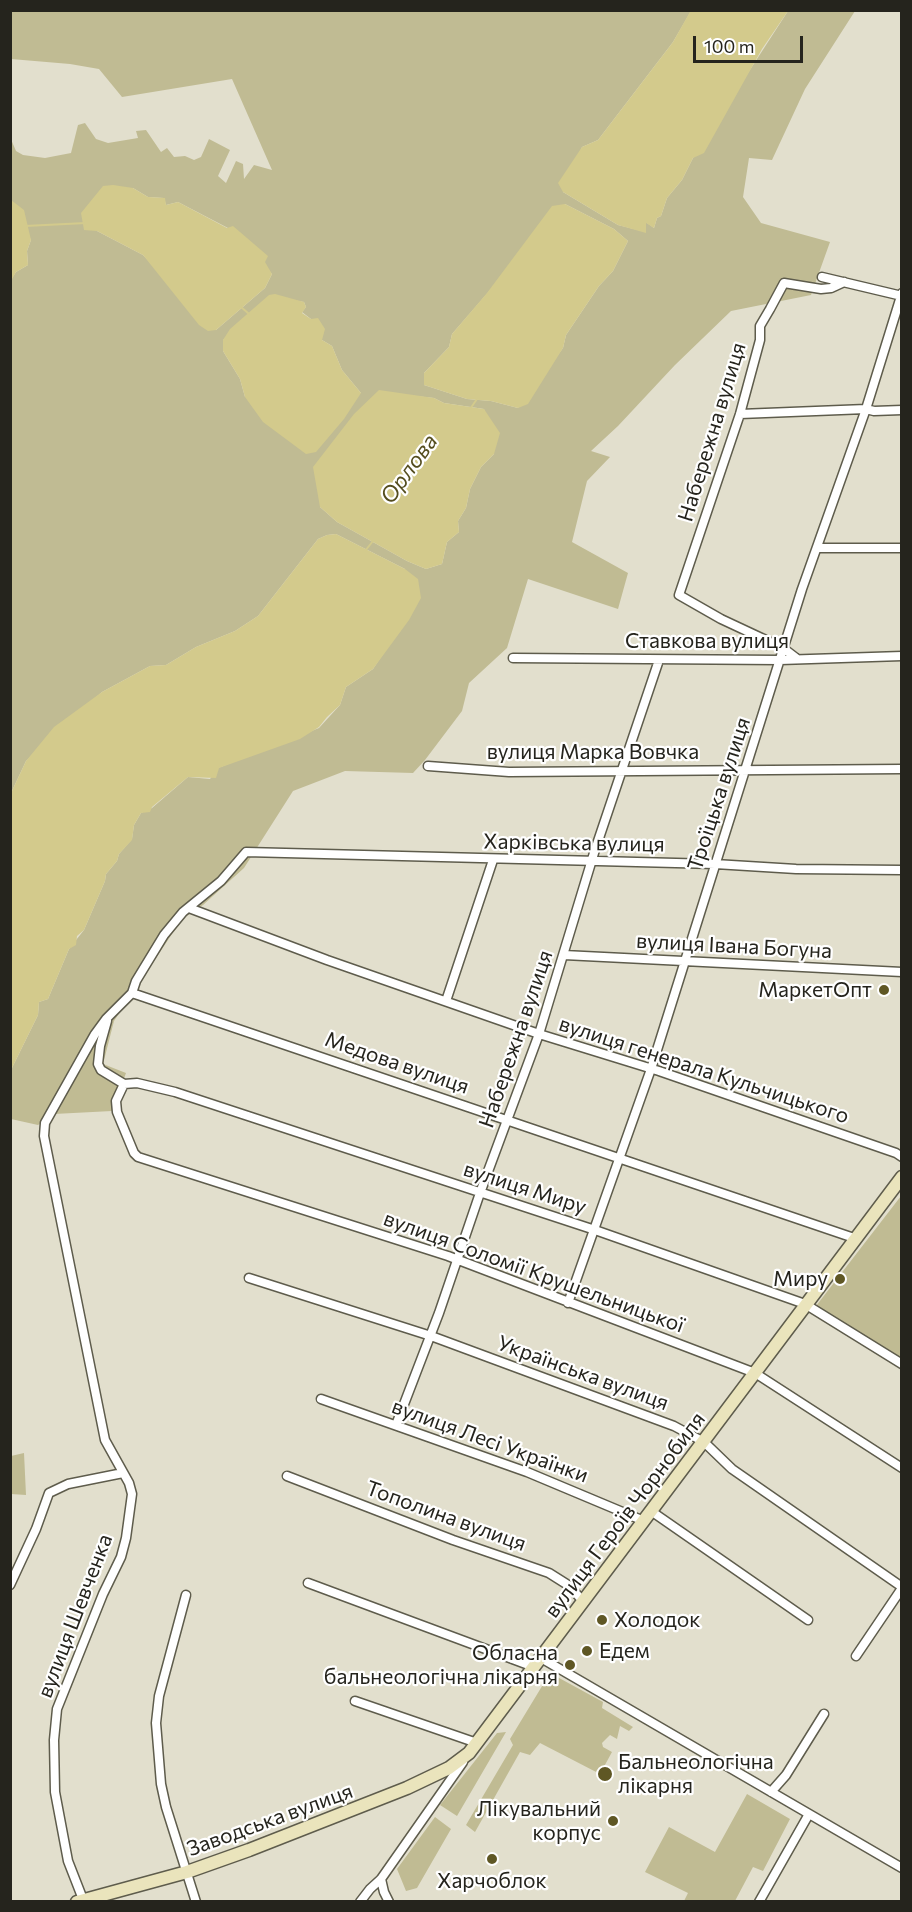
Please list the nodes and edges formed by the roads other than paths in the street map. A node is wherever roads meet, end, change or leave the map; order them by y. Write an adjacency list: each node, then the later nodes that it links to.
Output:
1 (822, 277): 2 (street)
2 (844, 282): 3 (street); 6 (street, Набережна вулиця)
3 (901, 295): 4 (street, Троїцька вулиця)
4 (866, 409): 5 (street); 6 (street); 7 (street, Троїцька вулиця)
5 (902, 410)
6 (740, 414): 9 (street, Набережна вулиця)
7 (817, 548): 8 (street); 9 (street, Троїцька вулиця)
8 (902, 548)
9 (783, 648): 12 (street); 14 (street, Троїцька вулиця)
10 (902, 656): 12 (street, Ставкова вулиця)
11 (513, 658): 13 (street, Ставкова вулиця)
12 (796, 658): 14 (street, Ставкова вулиця)
13 (659, 660): 14 (street, Ставкова вулиця); 17 (street, Набережна вулиця)
14 (780, 660): 18 (street, Троїцька вулиця)
15 (428, 766): 17 (street, вулиця Марка Вовчка)
16 (902, 769): 18 (street, вулиця Марка Вовчка)
17 (622, 770): 18 (street, вулиця Марка Вовчка); 20 (street, Набережна вулиця)
18 (746, 770): 21 (street, Троїцька вулиця)
19 (493, 860): 20 (street, Харківська вулиця); 23 (street, Харківська вулиця); 28 (street)
20 (592, 863): 21 (street, Харківська вулиця); 24 (street, Набережна вулиця)
21 (715, 864): 22 (street, Харківська вулиця); 25 (street, Троїцька вулиця)
22 (902, 870)
23 (189, 908): 27 (street); 28 (street, вулиця генерала Кульчицького)
24 (564, 955): 25 (street, вулиця Івана Богуна); 30 (street, Набережна вулиця)
25 (685, 961): 26 (street, вулиця Івана Богуна); 31 (street, Троїцька вулиця)
26 (902, 972)
27 (132, 993): 29 (street); 33 (street, Медова вулиця)
28 (446, 1001): 30 (street, вулиця генерала Кульчицького)
29 (108, 1016): 32 (street); 51 (street, вулиця Шевченка)
30 (540, 1034): 31 (street, вулиця генерала Кульчицького); 33 (street, Набережна вулиця)
31 (651, 1069): 34 (street, вулиця генерала Кульчицького); 35 (street, Троїцька вулиця)
32 (124, 1084): 37 (street, вулиця Миру); 40 (street, вулиця Соломії Крушельницької)
33 (508, 1120): 35 (street, Медова вулиця); 37 (street, Набережна вулиця)
34 (902, 1157)
35 (620, 1159): 38 (street, Троїцька вулиця); 39 (street, Медова вулиця)
36 (902, 1177): 39 (street, вулиця Героїв Чорнобиля)
37 (480, 1193): 38 (street, вулиця Миру); 40 (street, Набережна вулиця)
38 (594, 1230): 42 (street, Троїцька вулиця); 43 (street, вулиця Миру)
39 (854, 1238): 43 (street, вулиця Героїв Чорнобиля)
40 (459, 1260): 42 (street, вулиця Соломії Крушельницької); 44 (street, Набережна вулиця)
41 (249, 1278): 44 (street, Українська вулиця)
42 (568, 1303): 46 (street, вулиця Соломії Крушельницької)
43 (805, 1305): 45 (street, вулиця Миру); 46 (street, вулиця Героїв Чорнобиля)
44 (431, 1336): 48 (street, Набережна вулиця); 49 (street, Українська вулиця)
45 (902, 1364)
46 (755, 1374): 49 (street, вулиця Героїв Чорнобиля); 50 (street, вулиця Соломії Крушельницької)
47 (321, 1399): 48 (street, вулиця Лесі Українки)
48 (396, 1425): 53 (street, вулиця Лесі Українки)
49 (704, 1442): 53 (street, вулиця Героїв Чорнобиля); 56 (street, Українська вулиця)
50 (902, 1468)
51 (123, 1473): 55 (street); 71 (street, вулиця Шевченка)
52 (287, 1476): 58 (street, Тополина вулиця)
53 (648, 1516): 58 (street, вулиця Героїв Чорнобиля); 59 (street, вулиця Лесі Українки)
54 (308, 1583): 61 (street)
55 (10, 1585)
56 (902, 1588): 60 (street)
57 (186, 1595): 69 (street)
58 (584, 1602): 61 (street, вулиця Героїв Чорнобиля)
59 (808, 1620)
60 (856, 1656)
61 (538, 1663): 64 (street, вулиця Героїв Чорнобиля); 66 (street)
62 (356, 1701): 64 (street)
63 (824, 1714): 66 (street)
64 (477, 1743): 65 (street, вулиця Героїв Чорнобиля)
65 (469, 1753): 69 (street, Заводська вулиця); 70 (street, вулиця Героїв Чорнобиля)
66 (771, 1792): 67 (street)
67 (810, 1814): 68 (street); 75 (street)
68 (902, 1868)
69 (187, 1872): 71 (street, Заводська вулиця); 72 (street)
70 (381, 1879): 73 (street, вулиця Героїв Чорнобиля); 74 (street)
71 (82, 1901)
72 (196, 1902)
73 (360, 1902)
74 (389, 1902)
75 (759, 1902)

